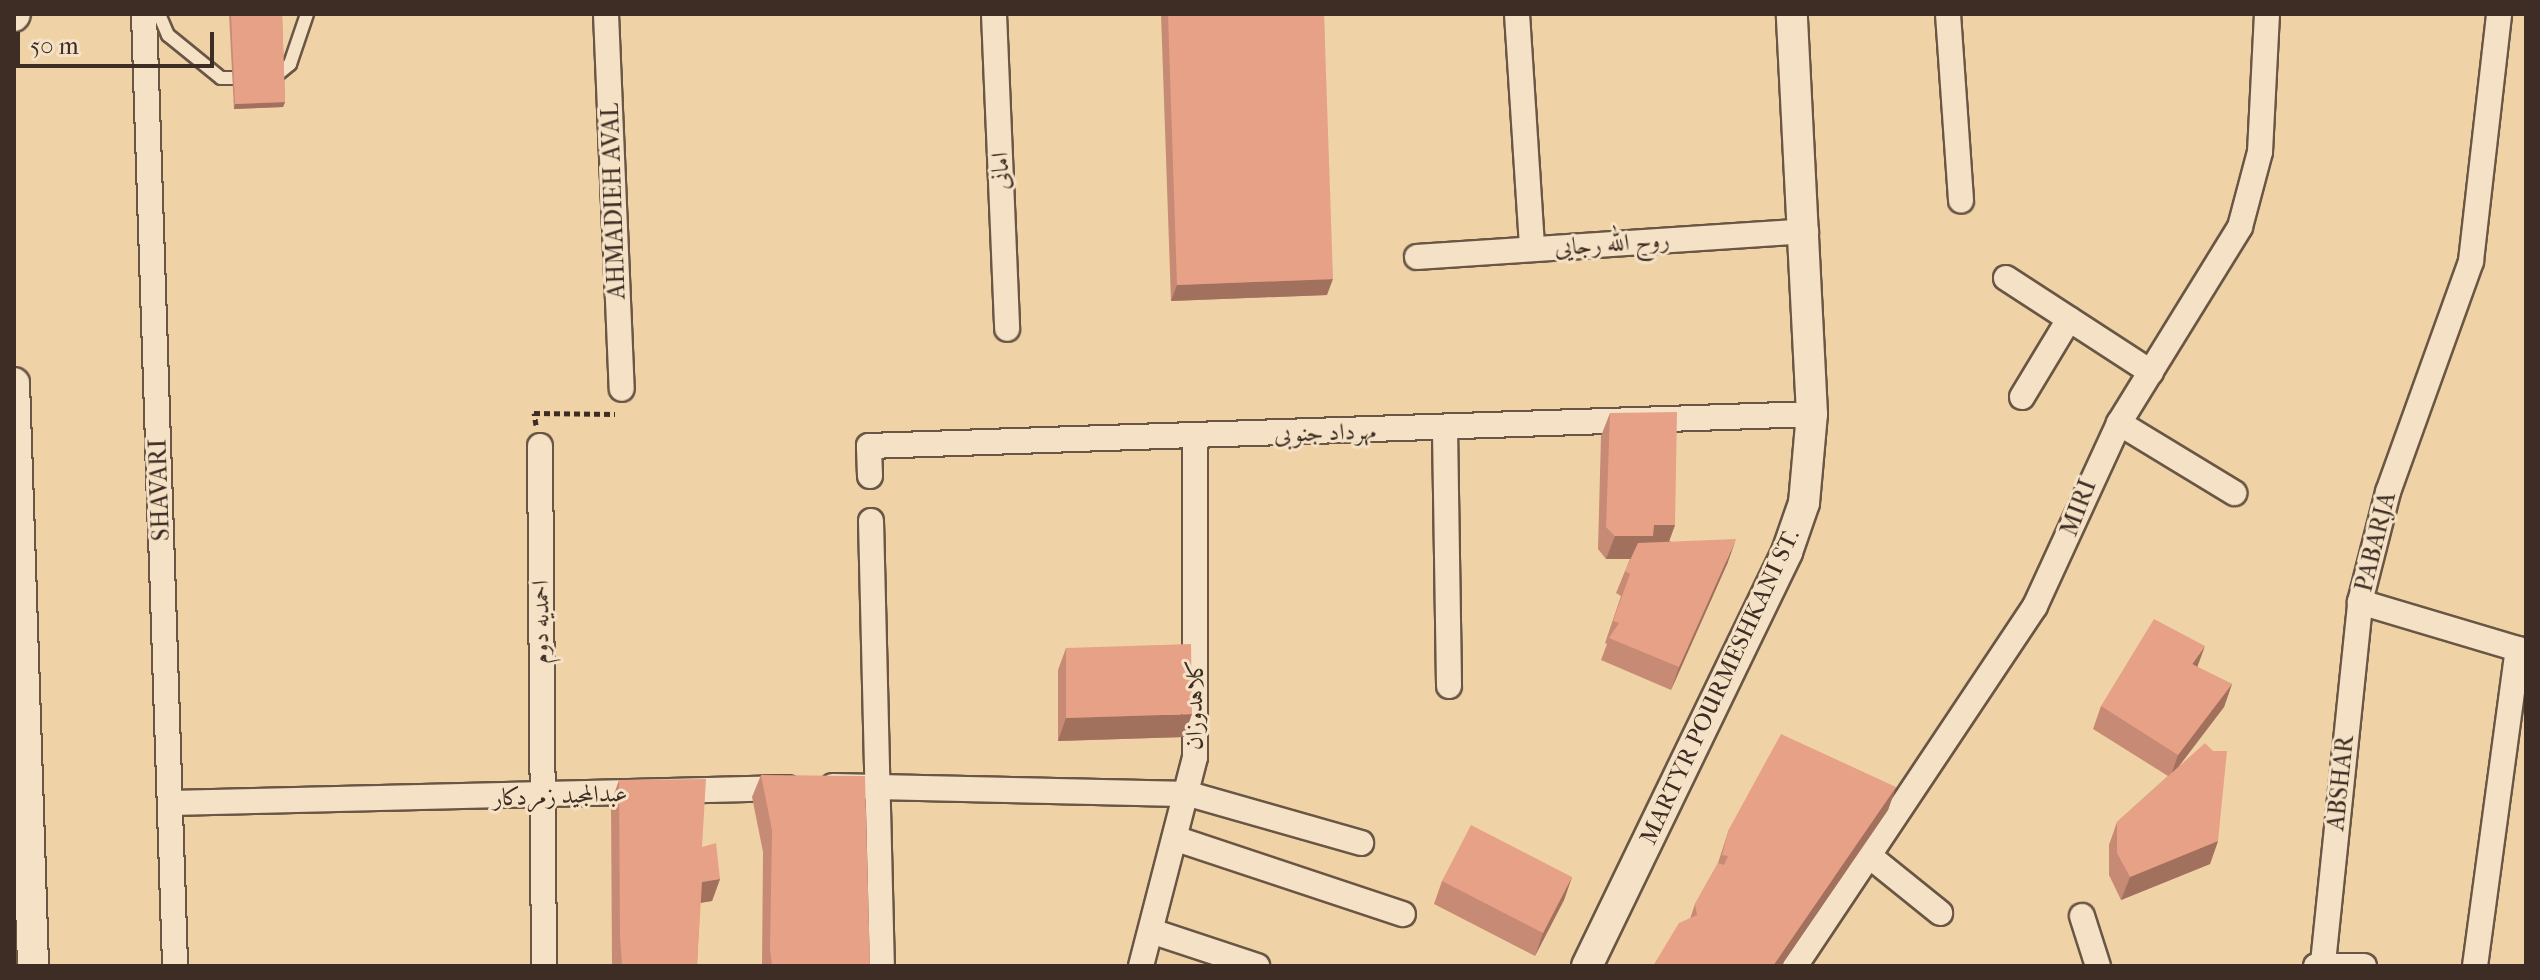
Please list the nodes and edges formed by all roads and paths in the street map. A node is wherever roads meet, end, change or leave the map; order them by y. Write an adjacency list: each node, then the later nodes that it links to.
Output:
1 (144, 14): 35 (street, SHAVARI)
2 (159, 14): 3 (lane)
3 (307, 14)
4 (606, 14): 20 (street, AHMADIEH AVAL)
5 (994, 14): 17 (street, امانی)
6 (1517, 14): 13 (street)
7 (1792, 14): 12 (street, MARTYR POURMESHKANI ST.)
8 (1948, 14): 11 (street)
9 (2267, 14): 18 (street, MIRI)
10 (2499, 14): 30 (street, PABARJA)
11 (1961, 201)
12 (1806, 231): 13 (street, روح الله رجایی); 22 (street, MARTYR POURMESHKANI ST.)
13 (1532, 249): 14 (street, روح الله رجایی)
14 (1417, 257)
15 (2006, 278): 16 (street)
16 (2069, 319): 18 (street); 21 (street)
17 (1007, 329)
18 (2151, 372): 23 (street, MIRI)
19 (14, 383): 43 (street)
20 (622, 389): 26 (path)
21 (2022, 397)
22 (1812, 414): 24 (street, مهرداد جنوبی); 50 (street, MARTYR POURMESHKANI ST.)
23 (2119, 423): 28 (street); 38 (street, MIRI)
24 (1445, 429): 25 (street, مهرداد جنوبی); 31 (street)
25 (1195, 437): 27 (street, مهرداد جنوبی); 33 (street, کلاهدوزان)
26 (540, 446): 34 (street, احمدیه دوم)
27 (870, 476)
28 (2234, 493)
29 (871, 521): 32 (street)
30 (2360, 602): 44 (street, ABSHAR); 54 (street, PABARJA)
31 (1449, 686)
32 (876, 784): 33 (street, عبدالمجید زمردکار); 34 (street, عبدالمجید زمردکار); 47 (street)
33 (1189, 794): 36 (street, کلاهدوزان); 37 (street, عبدالمجید زمردکار)
34 (541, 797): 35 (street, عبدالمجید زمردکار); 46 (street, احمدیه دوم)
35 (171, 803): 45 (street, SHAVARI)
36 (1177, 839): 40 (street); 42 (street, کلاهدوزان)
37 (1361, 843)
38 (1867, 854): 39 (street); 51 (street, MIRI)
39 (1940, 913)
40 (1403, 914)
41 (2082, 916): 52 (street)
42 (1151, 931): 48 (street, کلاهدوزان); 49 (street)
43 (26, 949)
44 (2319, 964): 53 (street)
45 (175, 966)
46 (544, 966)
47 (882, 966)
48 (1141, 966)
49 (1257, 966)
50 (1587, 966)
51 (1795, 966)
52 (2098, 966)
53 (2364, 966)
54 (2475, 966)

